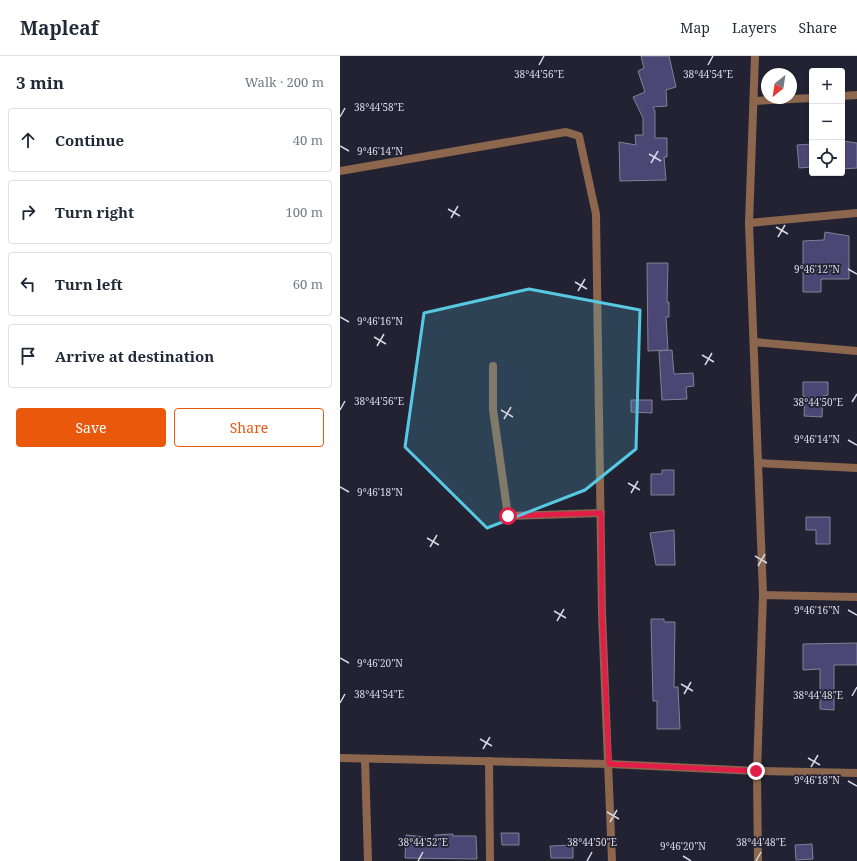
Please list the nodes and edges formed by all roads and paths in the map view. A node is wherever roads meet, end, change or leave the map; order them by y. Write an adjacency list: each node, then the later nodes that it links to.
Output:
1 (755, 56): 5 (street)
2 (857, 95): 3 (street)
3 (845, 96)
4 (809, 98): 5 (street)
5 (754, 101): 8 (street)
6 (340, 171): 14 (street)
7 (857, 214): 8 (street)
8 (749, 223): 9 (street)
9 (754, 342): 10 (street); 12 (street)
10 (857, 351)
11 (493, 366): 14 (street)
12 (758, 462): 13 (street); 15 (street)
13 (857, 468)
14 (601, 513): 20 (street)
15 (763, 595): 16 (street); 21 (street)
16 (857, 597)
17 (340, 758): 18 (street)
18 (365, 759): 19 (street); 23 (street)
19 (489, 761): 20 (street); 24 (street)
20 (609, 764): 21 (street); 25 (street)
21 (756, 771): 22 (street); 26 (street)
22 (857, 773)
23 (368, 861)
24 (490, 861)
25 (612, 861)
26 (758, 861)

